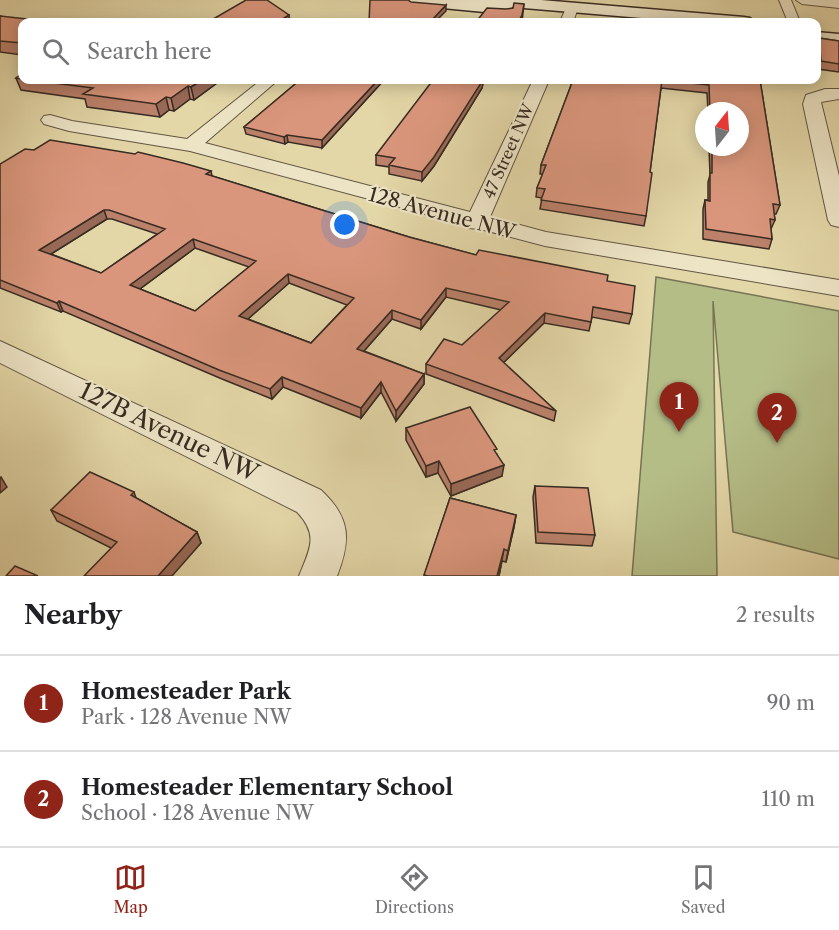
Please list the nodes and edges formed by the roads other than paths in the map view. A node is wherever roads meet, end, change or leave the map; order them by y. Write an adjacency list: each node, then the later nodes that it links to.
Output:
1 (411, 0): 2 (street)
2 (417, 0): 7 (street)
3 (482, 0): 7 (street)
4 (785, 0): 10 (street)
5 (802, 0): 6 (street)
6 (839, 4)
7 (569, 15): 8 (street); 9 (street)
8 (607, 18)
9 (644, 18)
10 (792, 18)
11 (821, 30): 12 (street)
12 (839, 32)
13 (821, 38): 14 (street)
14 (839, 40)
15 (265, 84): 19 (street)
16 (539, 84): 21 (street, 47 Street NW)
17 (832, 94): 20 (street)
18 (50, 120): 19 (street, 128 Avenue NW)
19 (191, 145): 21 (street, 128 Avenue NW)
20 (839, 220)
21 (476, 223): 22 (street, 128 Avenue NW)
22 (839, 288)
23 (0, 351): 24 (street, 127B Avenue NW)
24 (318, 576)

